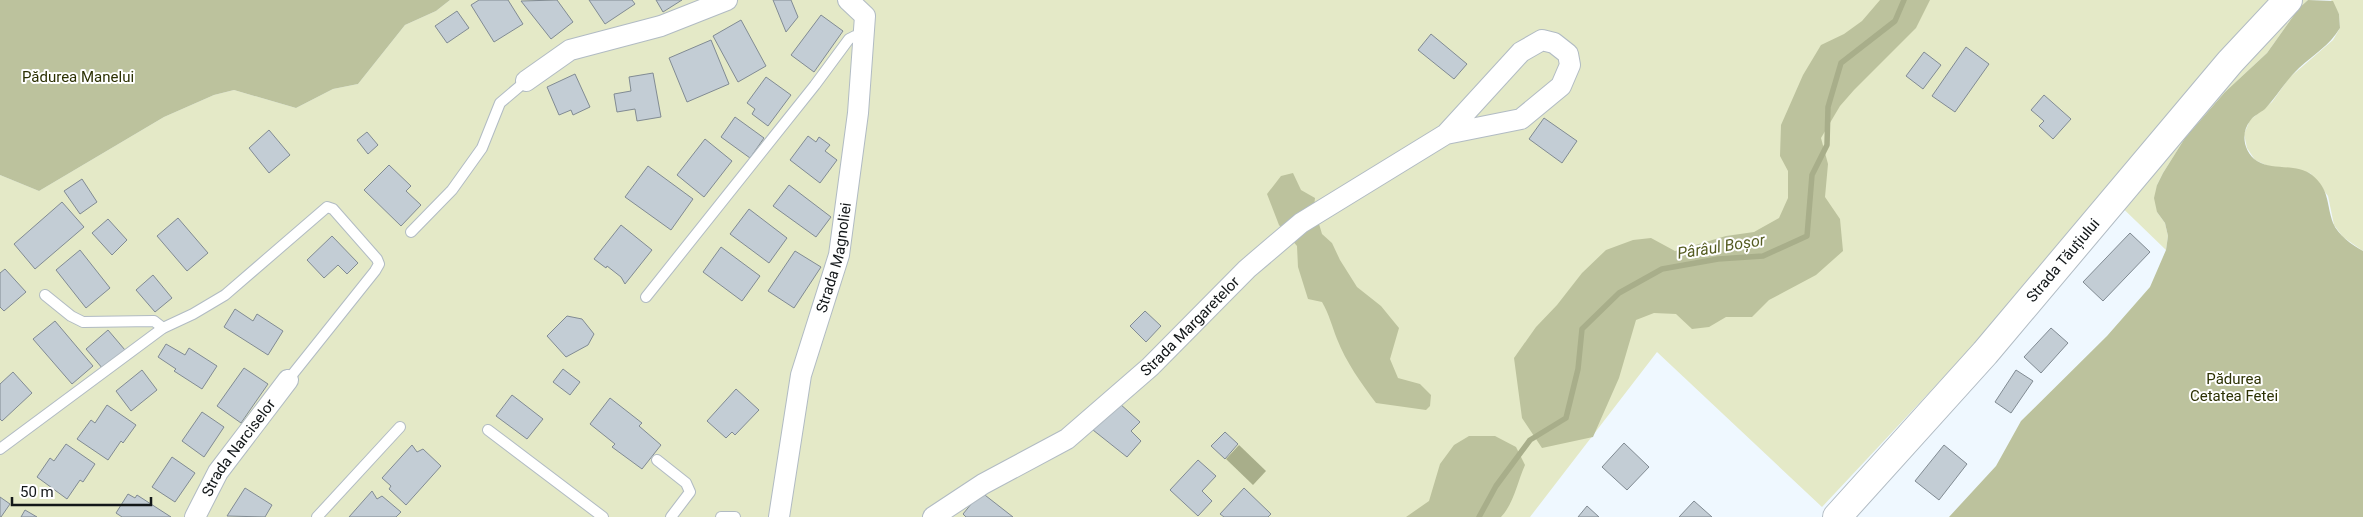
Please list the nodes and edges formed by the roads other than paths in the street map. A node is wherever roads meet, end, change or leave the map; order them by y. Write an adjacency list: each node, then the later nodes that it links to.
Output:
1 (727, 0): 5 (street)
2 (848, 0): 4 (street, Strada Magnoliei)
3 (2288, 0): 24 (main road, Strada Tăuțiului)
4 (863, 37): 9 (lane); 22 (street, Strada Magnoliei)
5 (526, 81): 7 (lane)
6 (1446, 134): 6 (street, Strada Margaretelor); 23 (street, Strada Margaretelor)
7 (411, 232)
8 (45, 294): 10 (lane)
9 (646, 297)
10 (163, 328): 11 (lane); 14 (lane)
11 (288, 380): 16 (street, Strada Narciselor)
12 (400, 427): 17 (lane)
13 (488, 430): 18 (lane)
14 (0, 449)
15 (657, 460): 19 (lane)
16 (194, 517)
17 (316, 517)
18 (603, 517)
19 (671, 517)
20 (721, 517): 21 (lane)
21 (735, 517)
22 (780, 517)
23 (934, 517)
24 (1837, 517)

